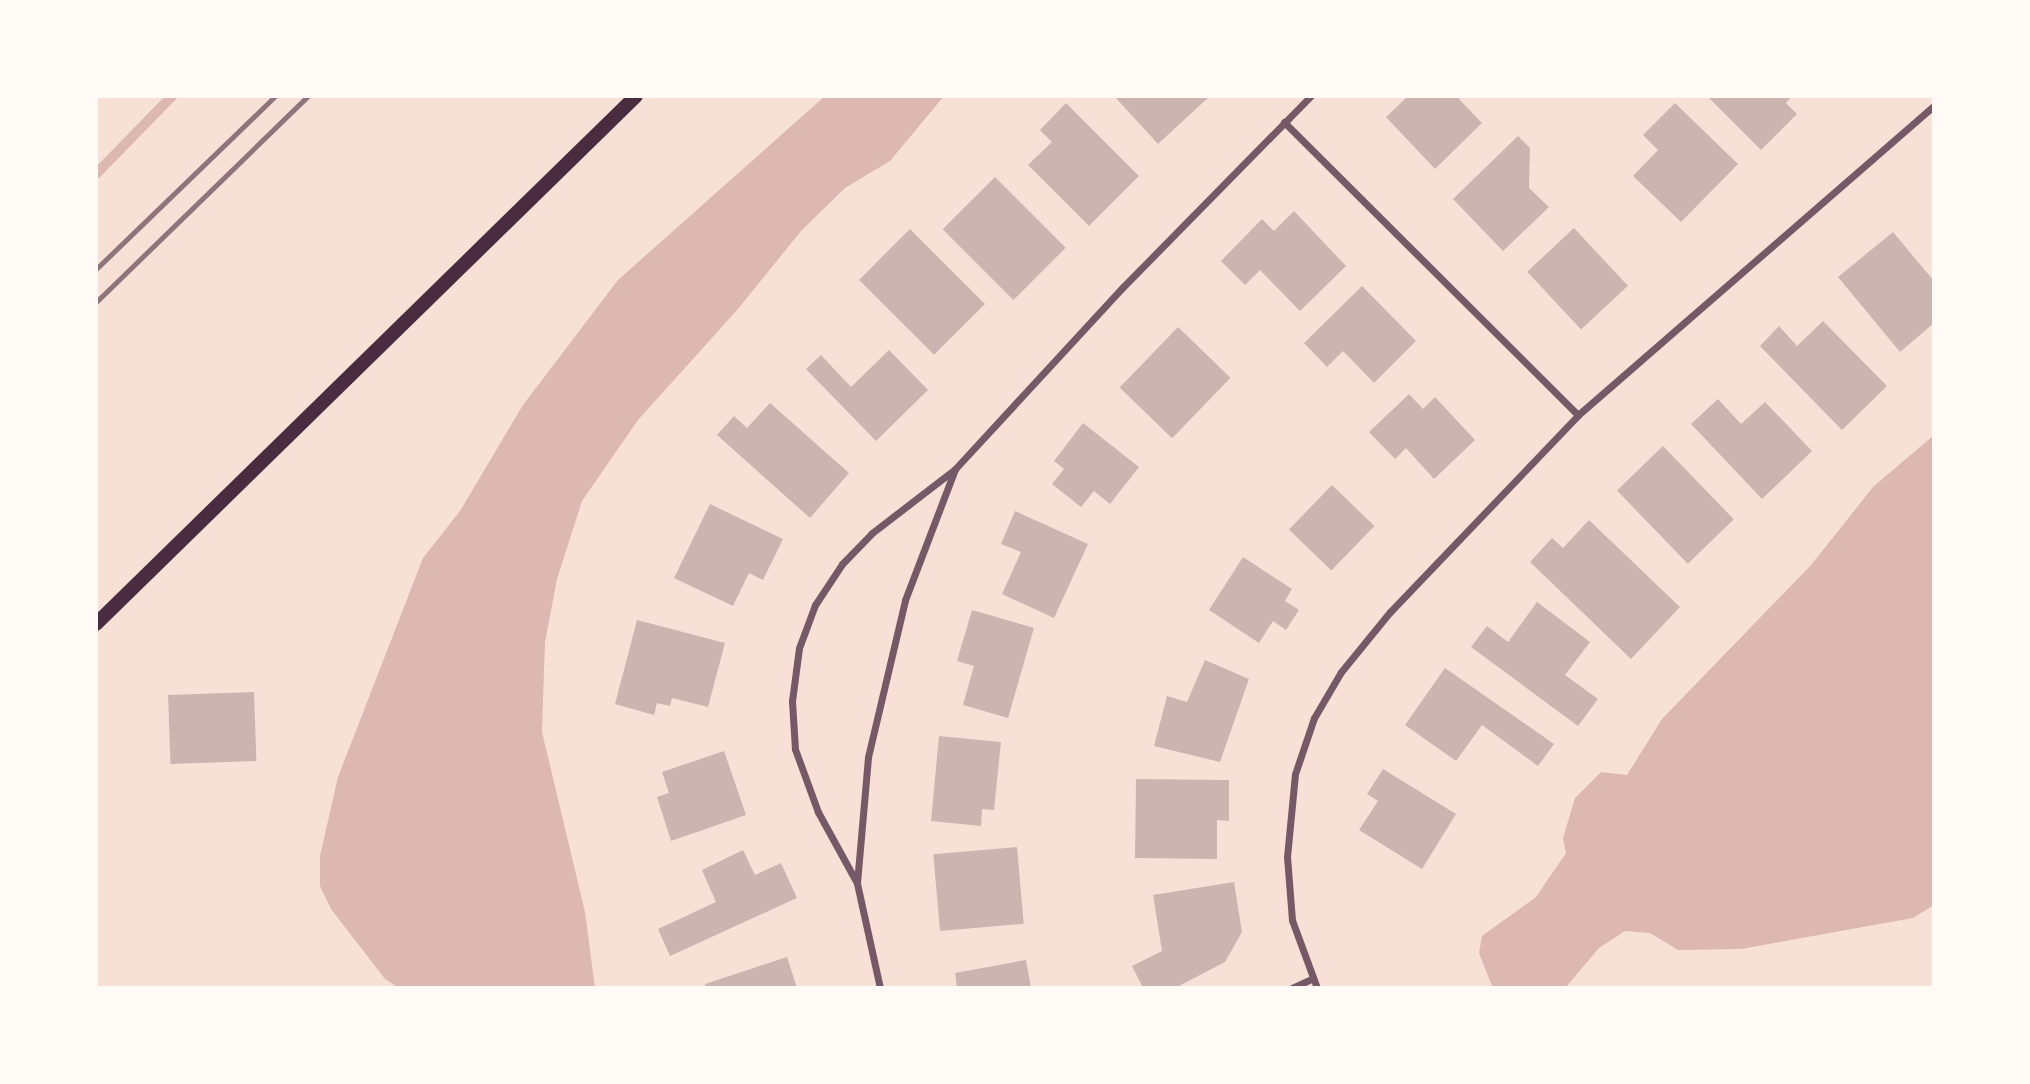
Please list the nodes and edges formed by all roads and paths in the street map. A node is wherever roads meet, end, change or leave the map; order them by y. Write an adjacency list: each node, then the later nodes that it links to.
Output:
1 (636, 96): 7 (main road)
2 (1311, 96): 4 (street)
3 (1934, 105): 5 (street)
4 (1284, 122): 5 (street); 6 (street)
5 (1578, 415): 9 (street)
6 (956, 469): 8 (street); 8 (street)
7 (96, 624)
8 (857, 884): 10 (street)
9 (1311, 979): 11 (street); 12 (street)
10 (880, 988)
11 (1292, 988)
12 (1317, 988)

